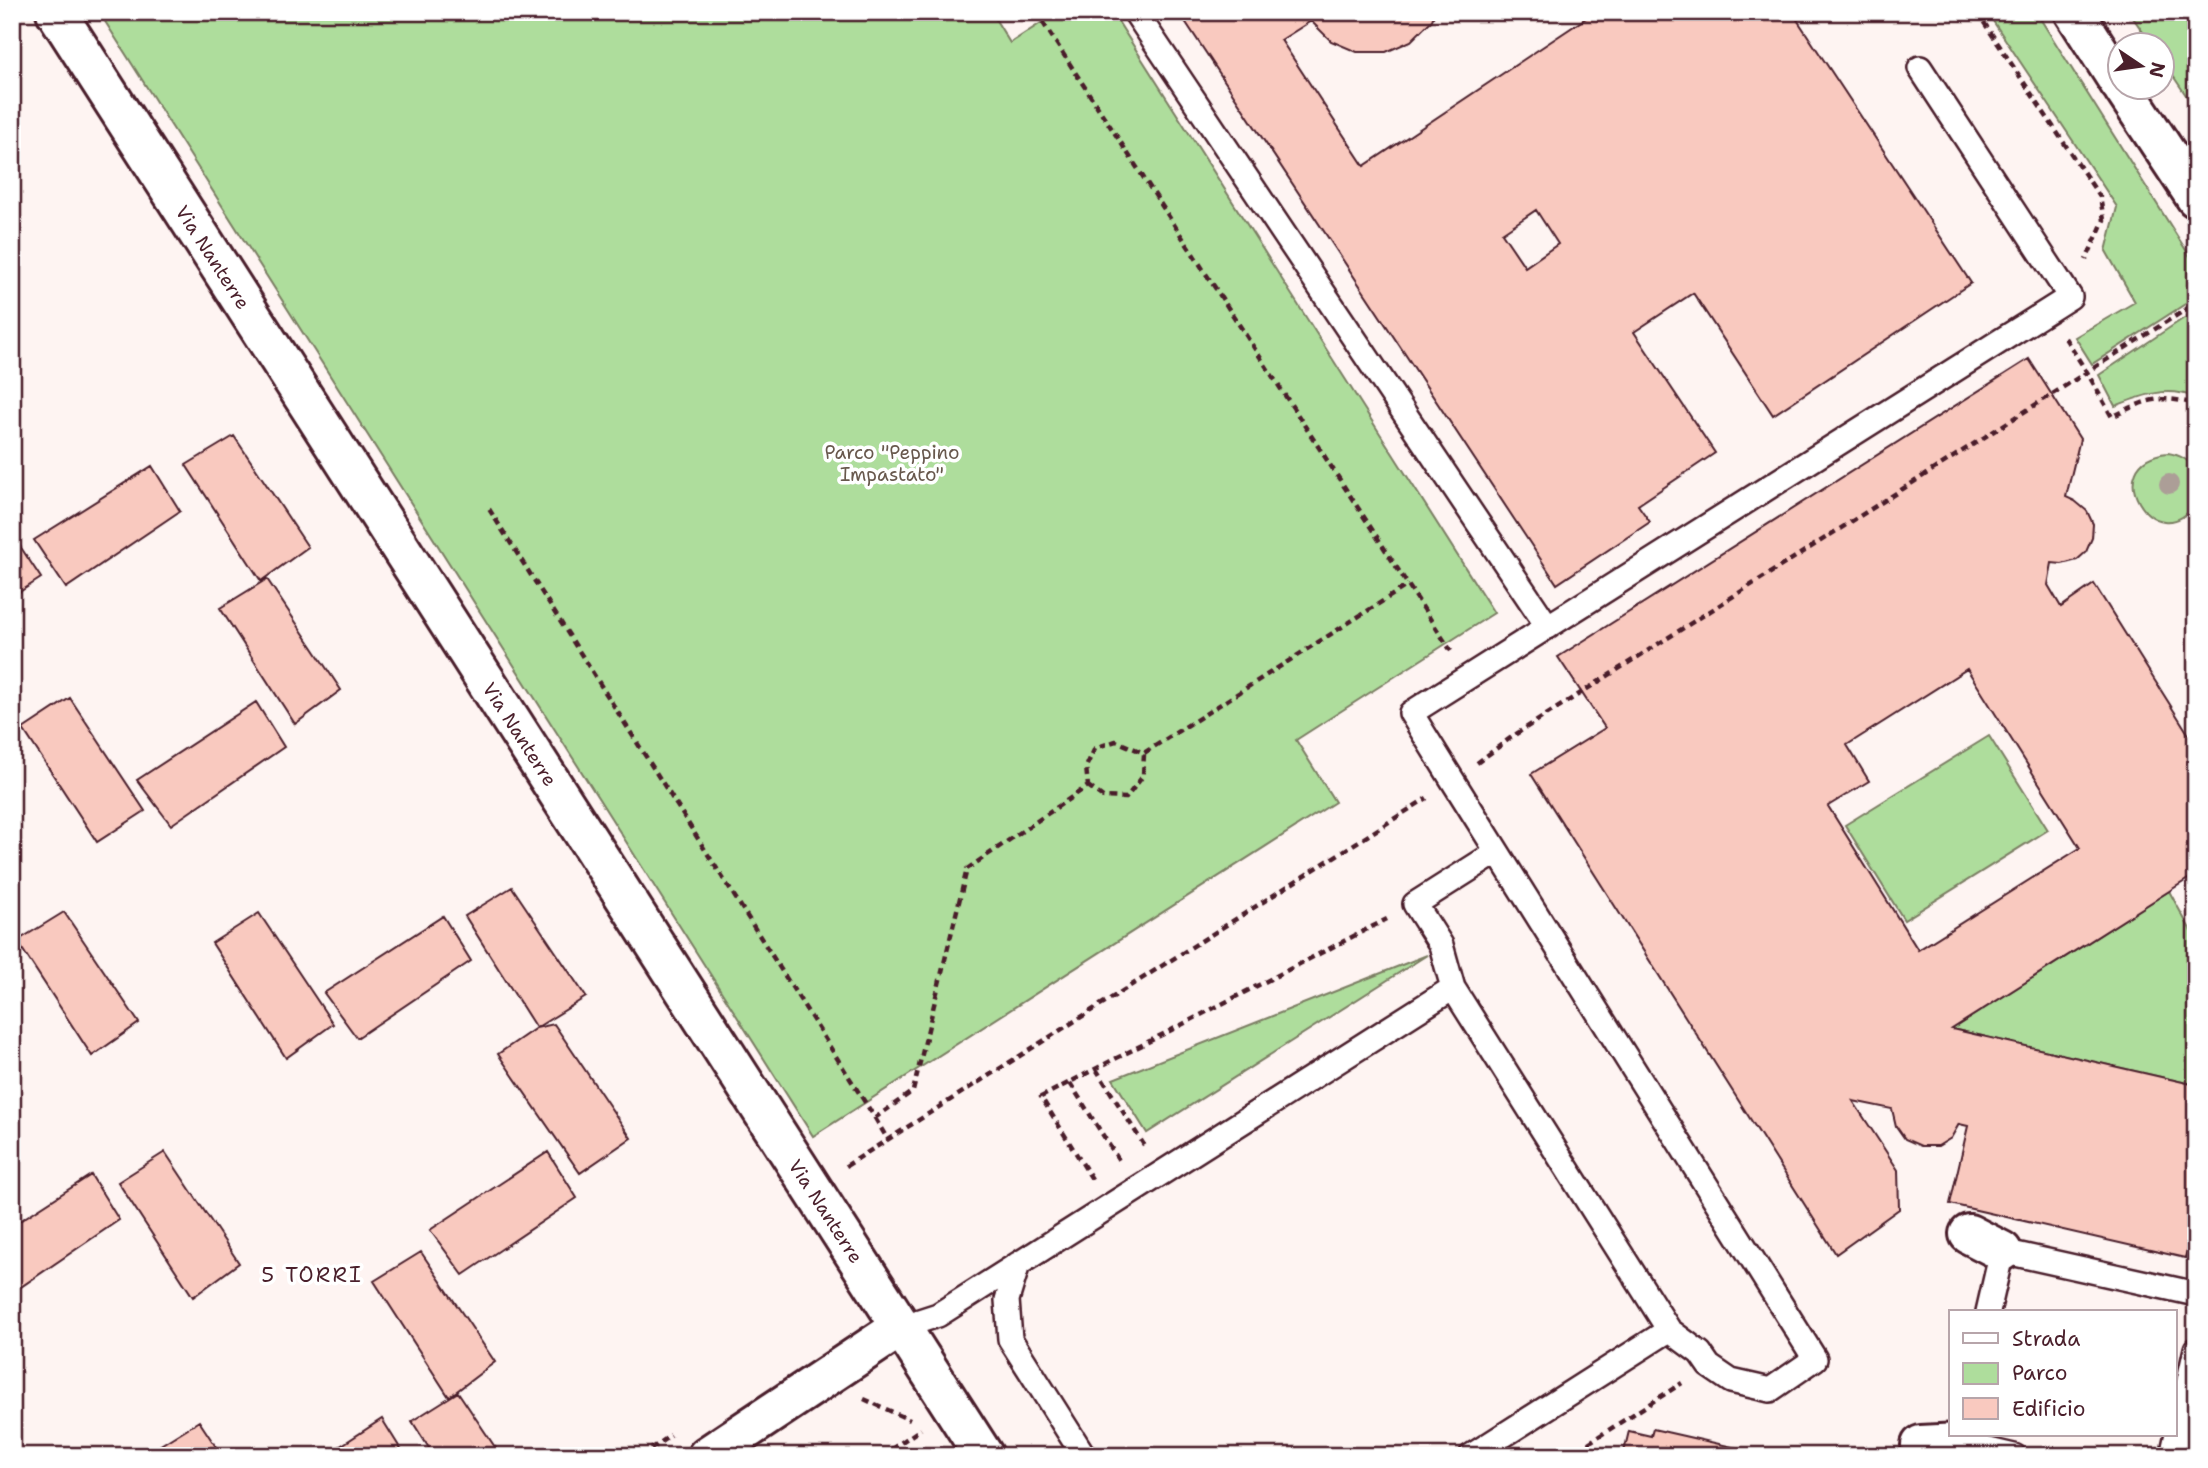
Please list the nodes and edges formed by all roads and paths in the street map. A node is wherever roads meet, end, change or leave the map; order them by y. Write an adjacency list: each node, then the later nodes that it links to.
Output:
1 (56, 12): 30 (street, Via Nanterre)
2 (1035, 12): 16 (path)
3 (1135, 12): 17 (lane)
4 (1977, 12): 10 (path)
5 (2074, 12): 6 (street)
6 (2106, 61)
7 (1920, 68): 10 (lane)
8 (2133, 102): 9 (street)
9 (2196, 198)
10 (2070, 297): 12 (lane)
11 (2196, 303): 13 (path)
12 (2048, 311): 13 (path); 17 (lane)
13 (2088, 373): 14 (path); 20 (path)
14 (2196, 404)
15 (489, 509): 27 (path)
16 (1408, 585): 18 (path); 19 (path)
17 (1548, 627): 18 (lane)
18 (1468, 677): 20 (lane)
19 (1144, 753): 21 (path); 21 (path)
20 (1453, 781): 22 (lane); 28 (path)
21 (1088, 786): 27 (path)
22 (1497, 852): 23 (lane); 39 (lane)
23 (1415, 904): 24 (lane); 25 (path)
24 (1453, 988): 29 (lane); 37 (lane)
25 (1096, 1069): 26 (path); 29 (path)
26 (1070, 1083): 31 (path); 32 (path)
27 (875, 1118): 28 (path)
28 (888, 1140): 30 (path)
29 (1162, 1173): 31 (lane)
30 (811, 1188): 36 (street, Via Nanterre)
31 (1136, 1189): 32 (lane)
32 (1110, 1206): 33 (lane)
33 (1018, 1264): 36 (lane); 48 (lane)
34 (2196, 1294): 35 (lane)
35 (1988, 1310)
36 (901, 1327): 45 (street); 47 (street, Via Nanterre)
37 (1669, 1330): 39 (lane); 49 (lane)
38 (2196, 1349): 52 (lane)
39 (1709, 1366): 50 (path)
40 (858, 1396): 41 (path)
41 (921, 1429): 42 (path); 46 (path)
42 (927, 1438)
43 (1960, 1439): 44 (street); 51 (lane)
44 (1921, 1445)
45 (707, 1456)
46 (881, 1456)
47 (984, 1456)
48 (1084, 1456)
49 (1471, 1456)
50 (1567, 1456)
51 (2014, 1456)
52 (2172, 1456)

